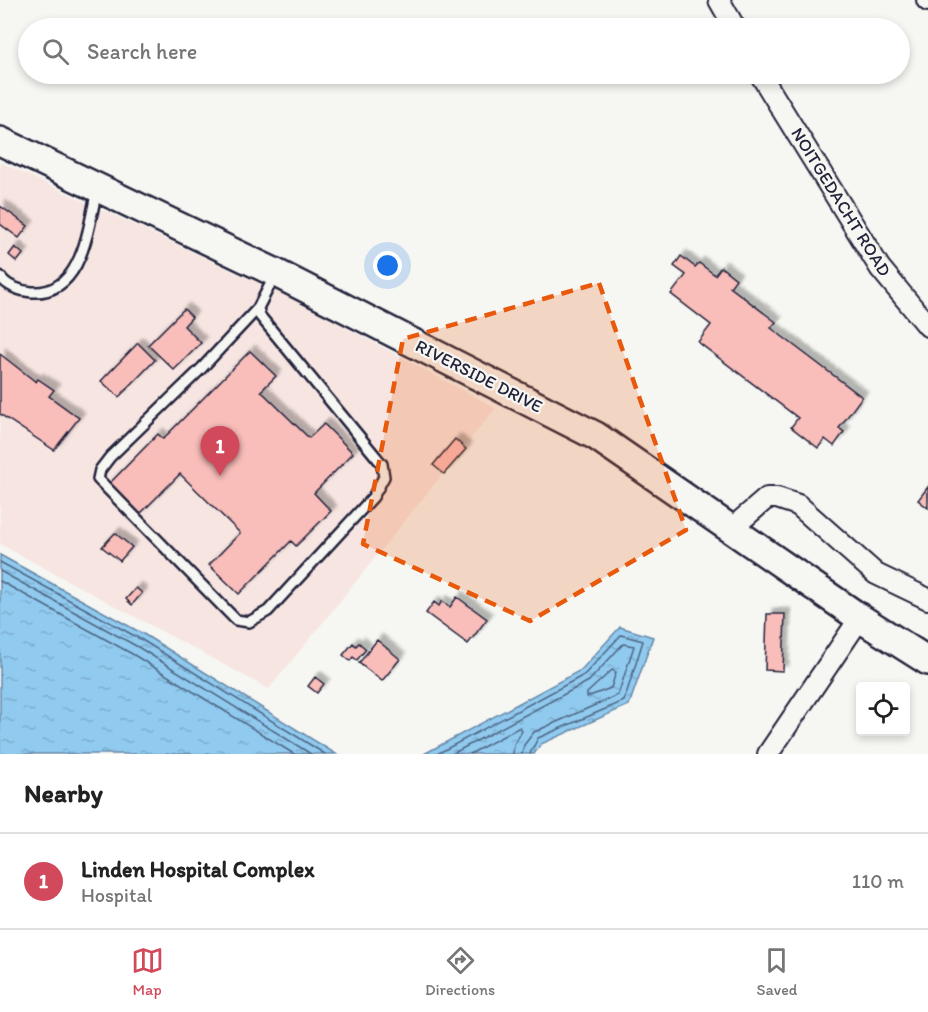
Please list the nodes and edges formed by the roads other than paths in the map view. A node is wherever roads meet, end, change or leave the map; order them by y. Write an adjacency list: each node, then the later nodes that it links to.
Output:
1 (719, 0): 2 (street)
2 (729, 18)
3 (766, 84): 9 (street, NOITGEDACHT ROAD)
4 (0, 141): 5 (street, RIVERSIDE DRIVE)
5 (98, 187): 6 (street, RIVERSIDE DRIVE); 7 (lane)
6 (276, 273): 8 (lane); 10 (street, RIVERSIDE DRIVE)
7 (0, 276)
8 (258, 308): 8 (lane)
9 (928, 326)
10 (731, 529): 11 (street); 12 (street, RIVERSIDE DRIVE)
11 (928, 599)
12 (860, 618): 13 (street, RIVERSIDE DRIVE); 14 (street)
13 (928, 661)
14 (768, 754)

